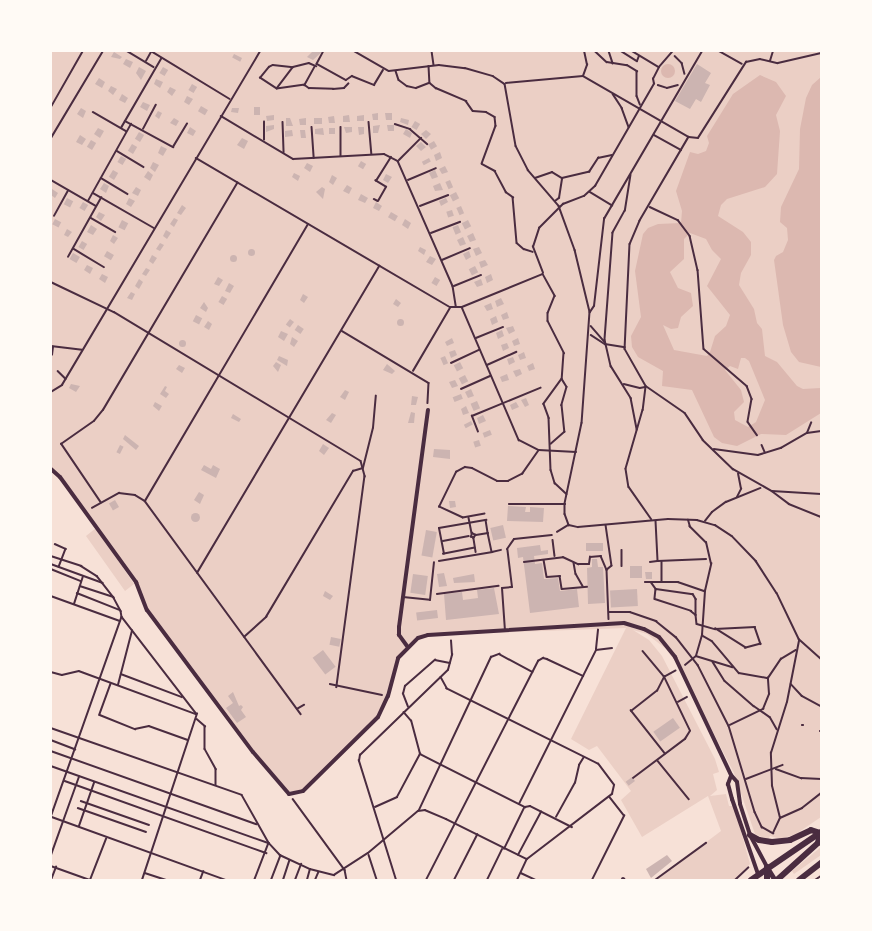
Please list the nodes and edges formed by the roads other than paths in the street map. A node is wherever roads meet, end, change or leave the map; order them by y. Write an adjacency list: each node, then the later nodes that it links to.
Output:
1 (428, 410): 5 (street)
2 (51, 470): 7 (street)
3 (552, 536): 6 (lane)
4 (434, 562): 5 (lane)
5 (403, 597): 7 (street)
6 (505, 631): 7 (street); 8 (street)
7 (407, 646)
8 (731, 775): 9 (street); 9 (street)
9 (738, 805): 11 (street); 14 (street)
10 (821, 832): 11 (main road); 13 (main road); 17 (main road)
11 (750, 835): 13 (street)
12 (821, 863): 18 (main road)
13 (767, 867): 14 (main road); 16 (main road); 17 (street)
14 (759, 877): 15 (main road)
15 (751, 880)
16 (767, 880)
17 (776, 880)
18 (799, 880)

